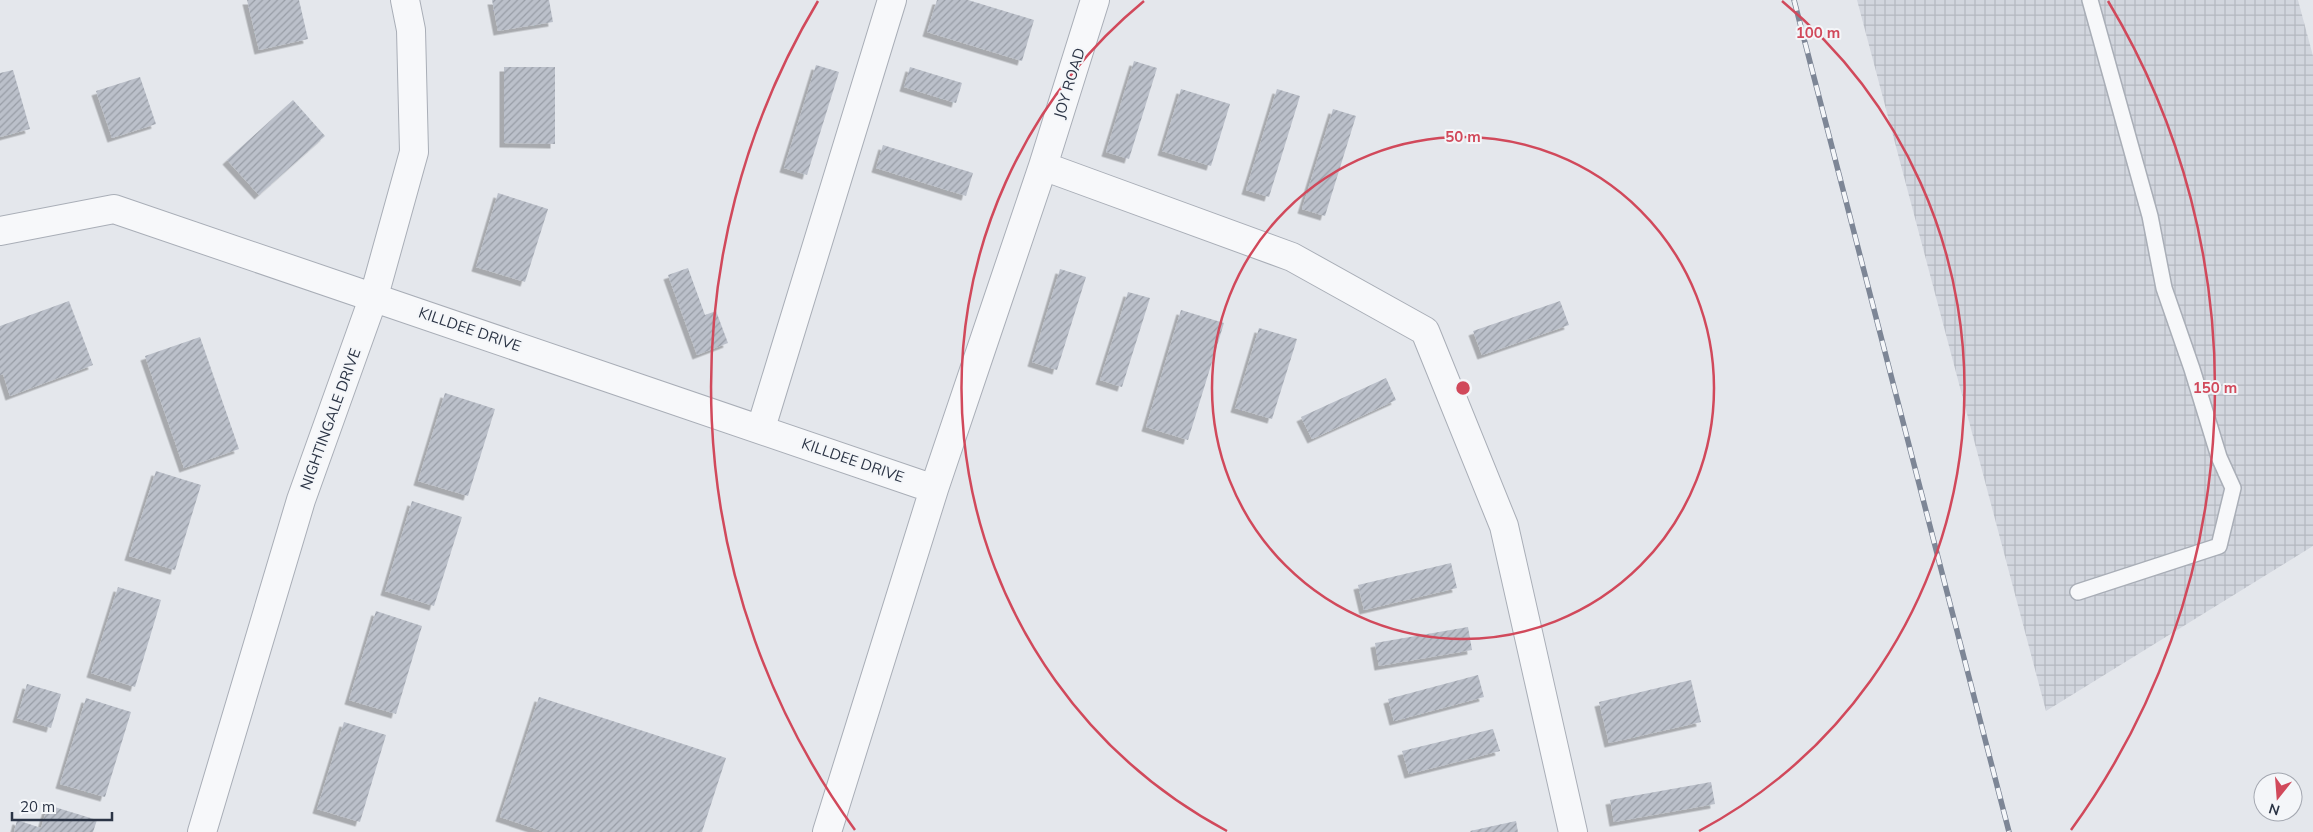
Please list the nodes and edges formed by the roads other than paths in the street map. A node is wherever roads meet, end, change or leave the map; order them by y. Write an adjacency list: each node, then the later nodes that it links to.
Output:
1 (405, 0): 7 (street, NIGHTINGALE DRIVE)
2 (892, 0): 8 (street)
3 (1095, 0): 5 (street, JOY ROAD)
4 (2090, 0): 10 (lane)
5 (1043, 166): 9 (street, JOY ROAD); 13 (street)
6 (0, 232): 7 (street, KILLDEE DRIVE)
7 (374, 296): 8 (street, KILLDEE DRIVE); 11 (street, NIGHTINGALE DRIVE)
8 (760, 428): 9 (street, KILLDEE DRIVE)
9 (934, 489): 12 (street, JOY ROAD)
10 (2078, 592)
11 (202, 832)
12 (827, 832)
13 (1573, 832)

